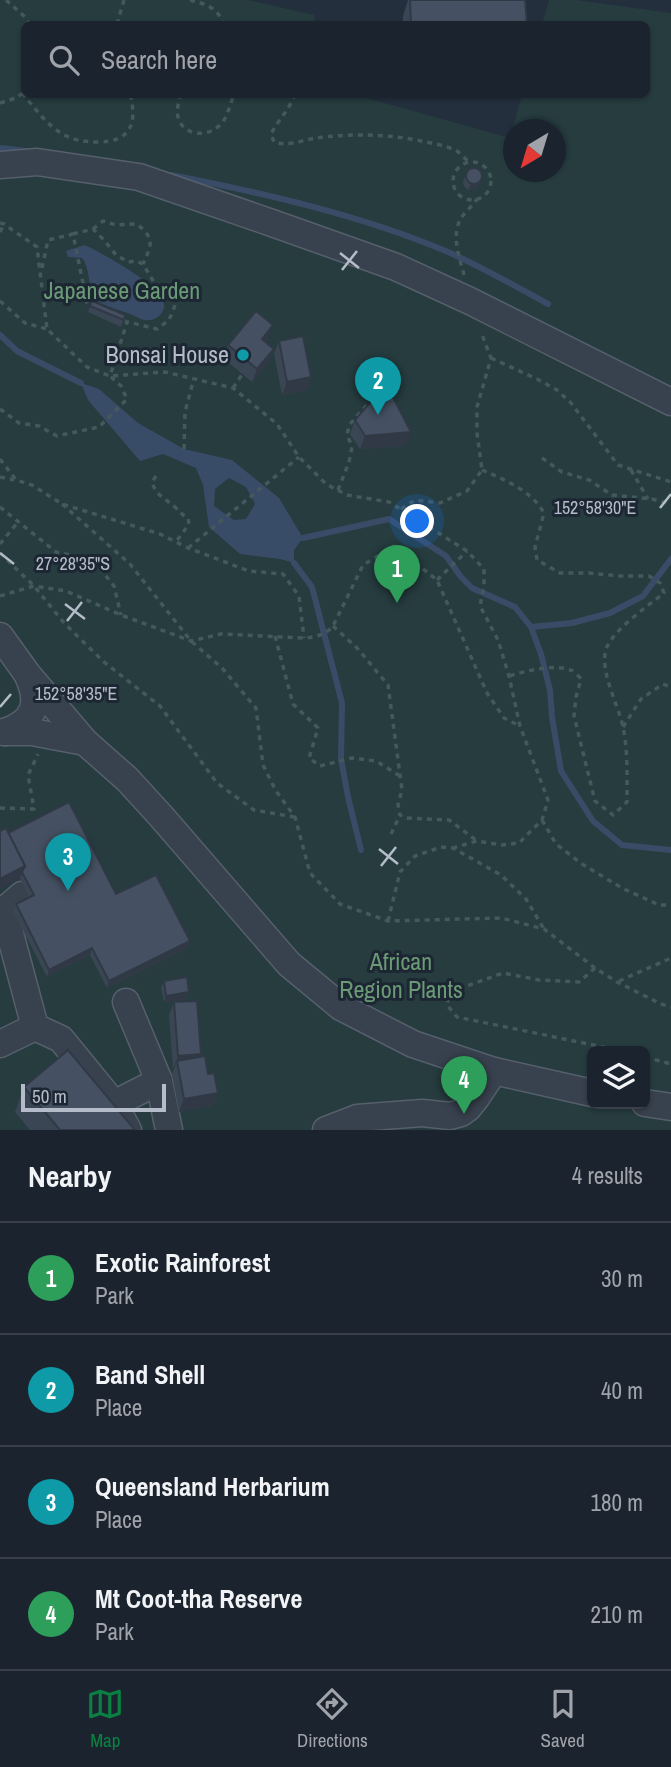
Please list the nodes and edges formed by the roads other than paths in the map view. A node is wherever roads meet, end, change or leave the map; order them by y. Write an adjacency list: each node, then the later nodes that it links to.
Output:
1 (0, 165): 2 (street)
2 (671, 402)
3 (0, 636): 5 (street)
4 (0, 662): 5 (street)
5 (28, 675): 6 (street); 7 (street)
6 (3, 732): 7 (street)
7 (85, 742): 12 (street)
8 (22, 895): 10 (street)
9 (126, 1002): 13 (street)
10 (35, 1027): 11 (street); 15 (street)
11 (0, 1044)
12 (494, 1071): 14 (street); 20 (street)
13 (159, 1082): 15 (street); 19 (street)
14 (587, 1092)
15 (114, 1104): 18 (street)
16 (650, 1104): 17 (street)
17 (671, 1107)
18 (128, 1130)
19 (169, 1130)
20 (326, 1130)

